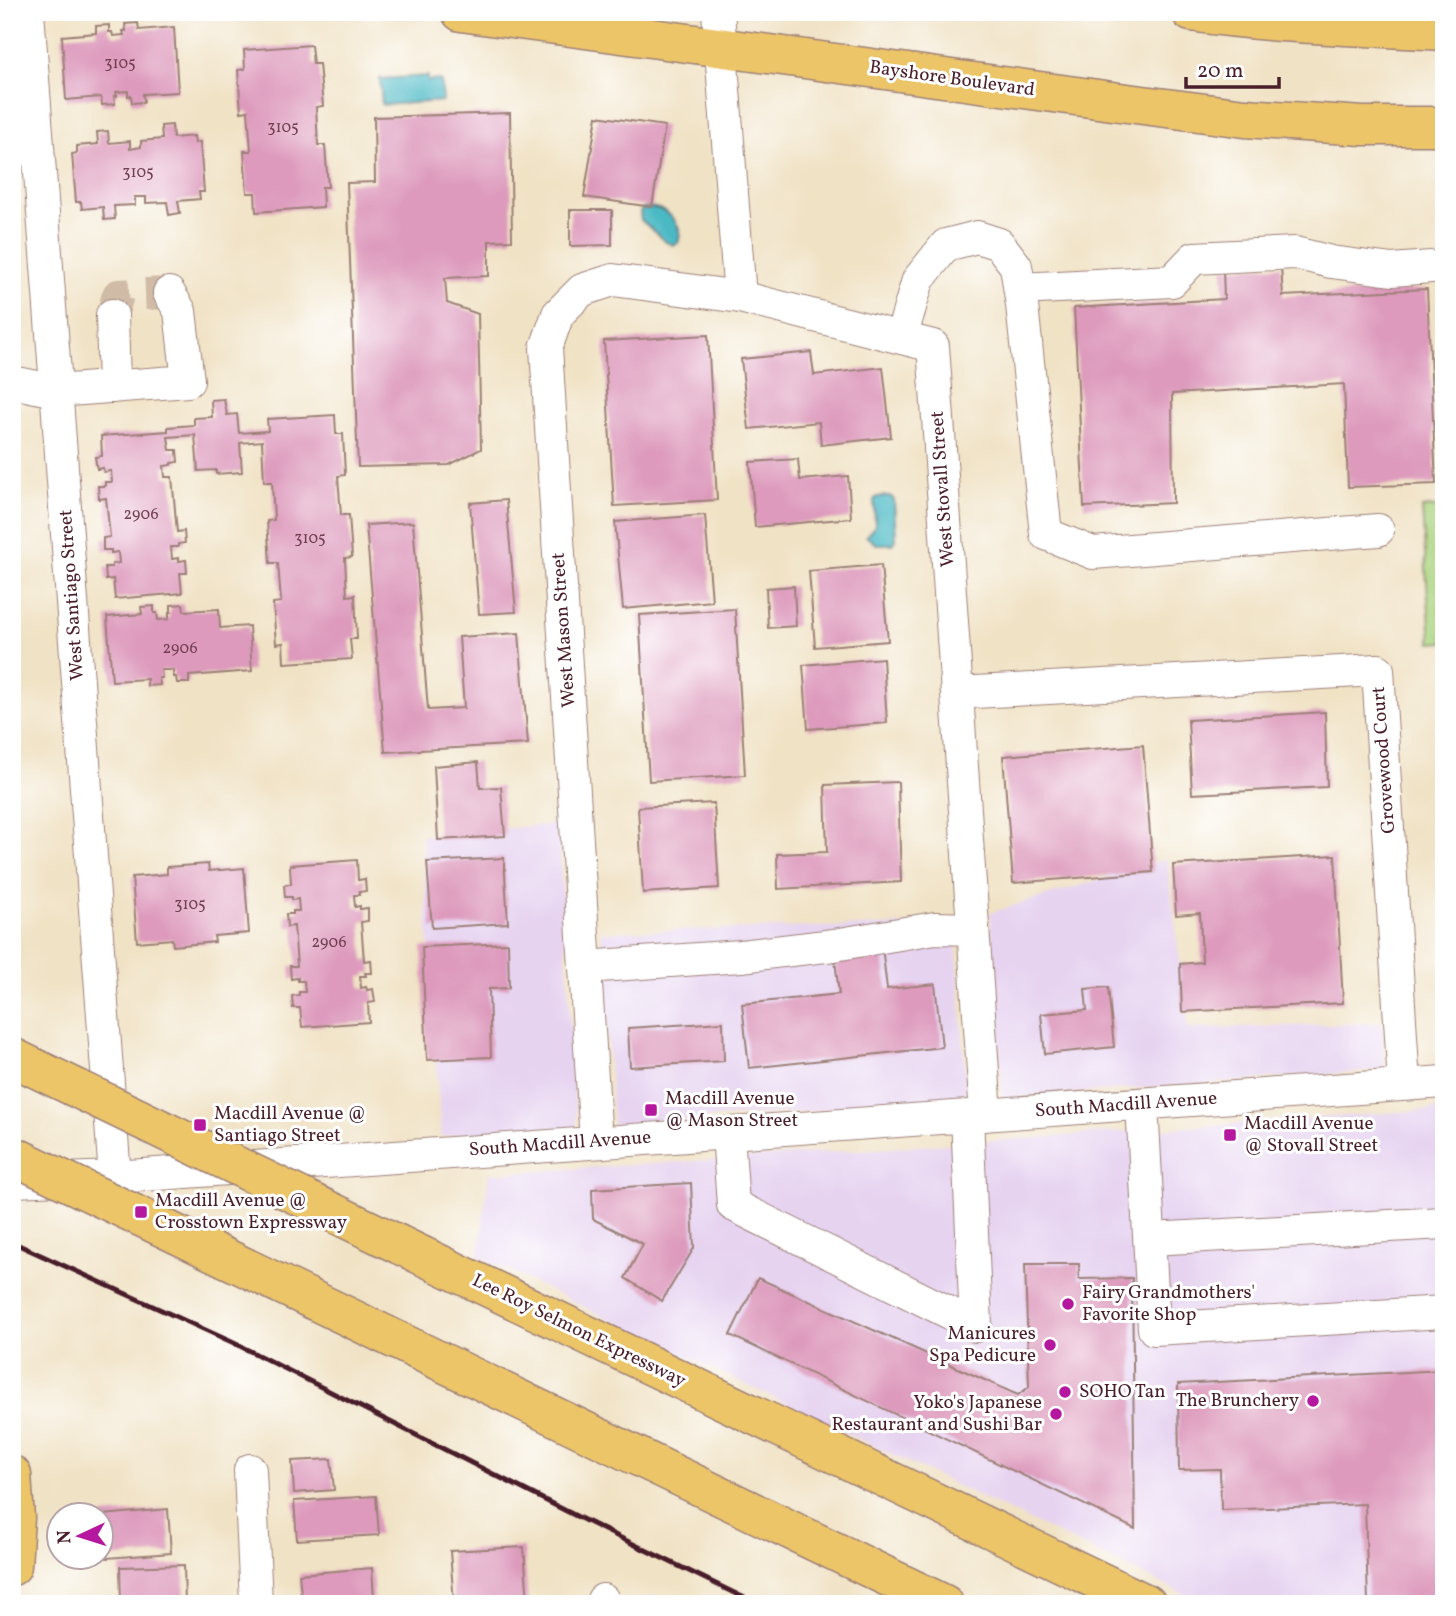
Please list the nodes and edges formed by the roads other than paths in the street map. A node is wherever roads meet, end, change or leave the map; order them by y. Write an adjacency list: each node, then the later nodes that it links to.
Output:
1 (29, 12): 15 (street, West Santiago Street)
2 (461, 12): 4 (main road, Bayshore Boulevard)
3 (1191, 12): 5 (main road)
4 (719, 30): 6 (main road, Bayshore Boulevard); 10 (street)
5 (1444, 31)
6 (1444, 126)
7 (1444, 266): 8 (street)
8 (1020, 289): 12 (street); 16 (street)
9 (169, 293): 14 (street)
10 (740, 298): 12 (street, West Stovall Street); 19 (street, West Mason Street)
11 (111, 314): 14 (street)
12 (901, 338): 17 (street, West Stovall Street)
13 (12, 382): 15 (street)
14 (114, 387): 15 (street)
15 (57, 391): 28 (street, West Santiago Street)
16 (1378, 530)
17 (957, 694): 18 (street, West Stovall Street); 22 (street, Grovewood Court)
18 (973, 929): 19 (street); 24 (street, West Stovall Street)
19 (585, 967): 26 (street, West Mason Street)
20 (12, 1057): 38 (main road, Lee Roy Selmon Expressway, bridge)
21 (1444, 1082): 22 (street, South Macdill Avenue)
22 (1404, 1084): 23 (street, South Macdill Avenue)
23 (1142, 1104): 24 (street, South Macdill Avenue); 31 (street)
24 (977, 1116): 25 (street, South Macdill Avenue); 25 (street, West Stovall Street)
25 (728, 1133): 26 (street, South Macdill Avenue)
26 (596, 1142): 28 (street, South Macdill Avenue)
27 (12, 1154): 37 (main road, bridge)
28 (115, 1177): 29 (street, South Macdill Avenue)
29 (12, 1181)
30 (1444, 1223): 31 (street)
31 (1150, 1239): 32 (street)
32 (1444, 1312)
33 (250, 1470): 36 (street)
34 (12, 1475): 35 (main road)
35 (12, 1566)
36 (256, 1604)
37 (944, 1604)
38 (1147, 1604)

